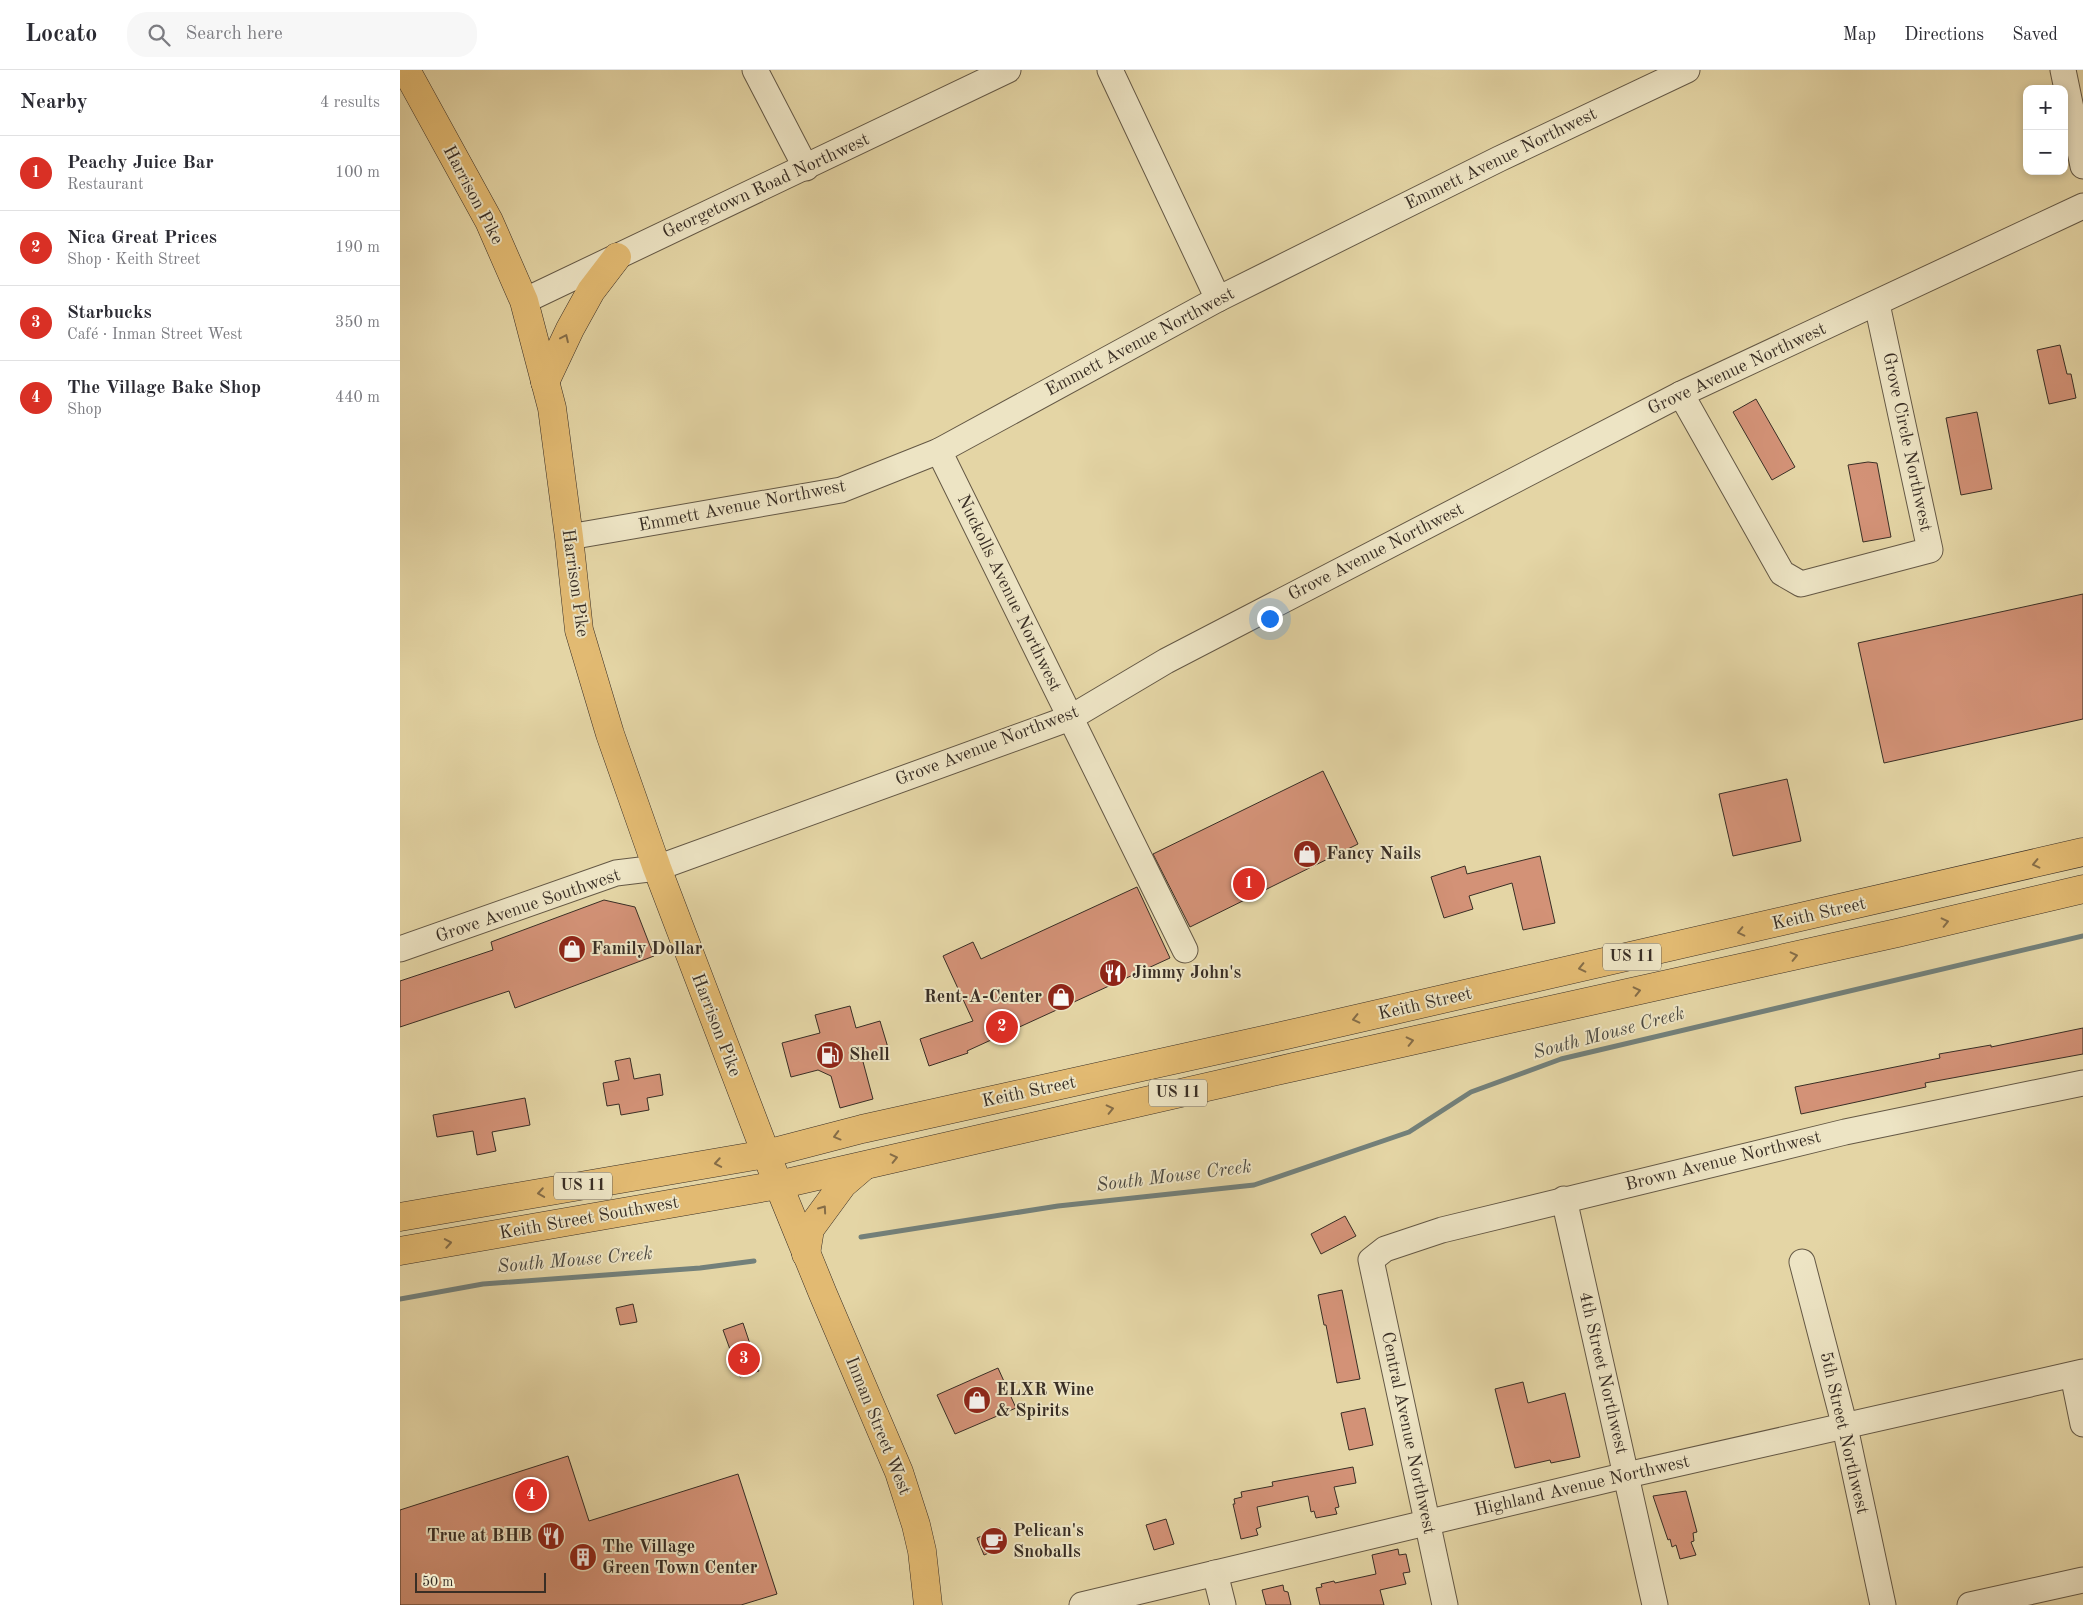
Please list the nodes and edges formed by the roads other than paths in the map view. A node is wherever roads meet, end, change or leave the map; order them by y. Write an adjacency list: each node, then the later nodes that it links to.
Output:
1 (406, 70): 12 (main road, Harrison Pike)
2 (755, 70): 8 (street)
3 (1008, 70): 8 (street, Georgetown Road Northwest)
4 (1110, 70): 11 (street)
5 (1687, 70): 11 (street, Emmett Avenue Northwest)
6 (2063, 70): 7 (street)
7 (2083, 166)
8 (806, 168): 10 (street, Georgetown Road Northwest)
9 (2083, 206): 13 (street, Grove Avenue Northwest)
10 (617, 257): 12 (street, Georgetown Road Northwest); 14 (main road, one-way to 10)
11 (1218, 299): 16 (street, Emmett Avenue Northwest)
12 (524, 301): 14 (main road, Harrison Pike)
13 (1877, 304): 15 (street, Grove Avenue Northwest); 15 (street, Grove Circle Northwest)
14 (545, 382): 17 (main road, Harrison Pike)
15 (1681, 394): 18 (street, Grove Avenue Northwest)
16 (939, 451): 17 (street, Emmett Avenue Northwest); 18 (street, Nuckolls Avenue Northwest)
17 (569, 537): 20 (main road, Harrison Pike)
18 (1070, 718): 20 (street, Grove Avenue Northwest); 25 (street, Nuckolls Avenue Northwest)
19 (2083, 852): 22 (main road, Keith Street / US 11, one-way to 22)
20 (657, 868): 24 (street, Grove Avenue Southwest); 29 (main road, Harrison Pike)
21 (2083, 889): 23 (main road, Keith Street / US 11, one-way to 21)
22 (1889, 898): 23 (main road); 26 (main road, Keith Street / US 11, one-way to 26)
23 (1898, 933): 27 (main road, Keith Street / US 11, one-way to 23)
24 (400, 949)
25 (1185, 950)
26 (1286, 1035): 27 (main road); 29 (main road, Keith Street / US 11, one-way to 29)
27 (1294, 1067): 30 (main road, Keith Street / US 11, one-way to 27)
28 (2083, 1083): 32 (street, Brown Avenue Northwest)
29 (766, 1154): 31 (main road, Harrison Pike); 33 (main road, Keith Street Southwest / US 11, one-way to 33)
30 (866, 1165): 31 (main road, Keith Street / US 11); 35 (main road, one-way to 30)
31 (778, 1185): 34 (main road, Keith Street Southwest / US 11, one-way to 31); 35 (main road, Inman Street West)
32 (1564, 1200): 36 (street, Brown Avenue Northwest); 41 (street, 4th Street Northwest)
33 (400, 1217)
34 (400, 1252)
35 (806, 1254): 45 (main road, Inman Street West)
36 (1371, 1260): 42 (street, Central Avenue Northwest)
37 (1802, 1262): 40 (street, 5th Street Northwest)
38 (2078, 1373): 39 (street); 40 (street, Highland Avenue Northwest)
39 (2083, 1424)
40 (1845, 1427): 41 (street, Highland Avenue Northwest); 50 (street, 5th Street Northwest)
41 (1627, 1475): 42 (street, Highland Avenue Northwest); 49 (street, 4th Street Northwest)
42 (1427, 1522): 43 (street, Highland Avenue Northwest); 48 (street, Central Avenue Northwest)
43 (1216, 1573): 46 (street, Highland Avenue Northwest); 47 (street)
44 (2083, 1580): 51 (street)
45 (928, 1605)
46 (1082, 1605)
47 (1223, 1605)
48 (1444, 1605)
49 (1655, 1605)
50 (1883, 1605)
51 (1970, 1605)

